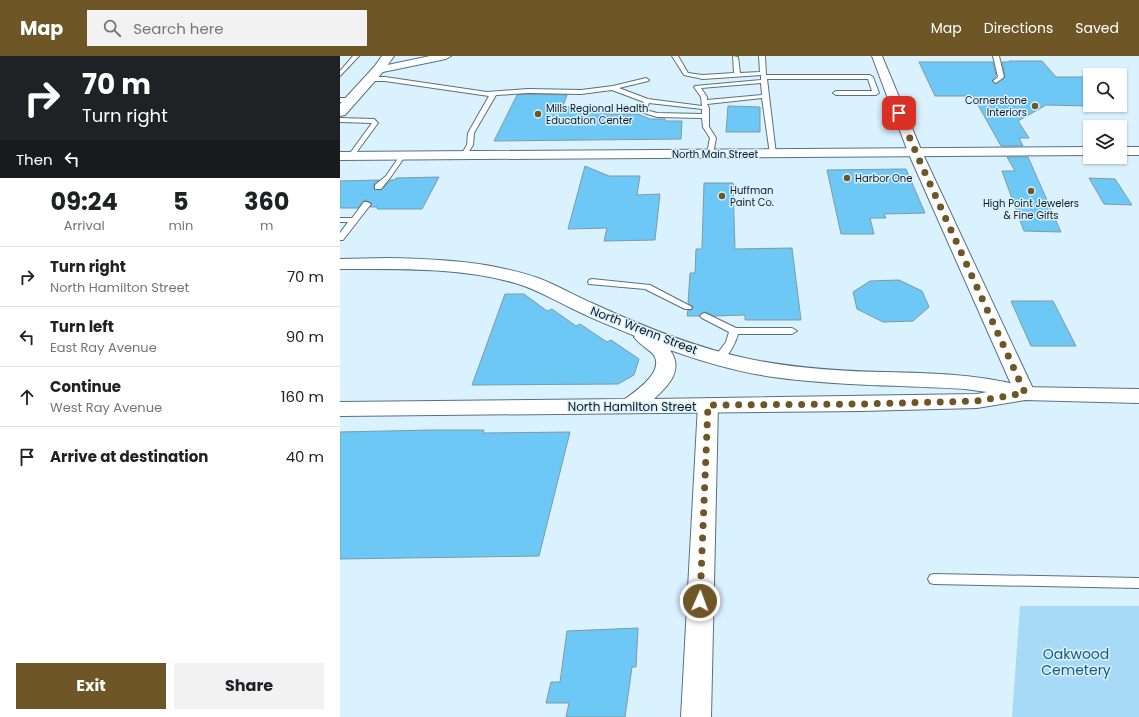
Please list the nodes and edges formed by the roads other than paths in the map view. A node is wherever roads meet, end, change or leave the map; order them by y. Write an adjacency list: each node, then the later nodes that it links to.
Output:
1 (356, 56): 9 (lane)
2 (388, 56): 10 (street)
3 (446, 56): 10 (street)
4 (675, 56): 11 (lane)
5 (762, 56): 13 (lane)
6 (877, 56): 12 (street)
7 (996, 56): 15 (lane)
8 (735, 57): 11 (lane)
9 (340, 74)
10 (374, 75): 18 (lane); 20 (street)
11 (737, 75): 13 (lane)
12 (877, 76): 13 (lane); 17 (lane); 29 (street)
13 (763, 77): 19 (lane); 22 (lane)
14 (646, 80): 16 (lane)
15 (996, 81)
16 (613, 88): 18 (lane); 21 (lane)
17 (836, 93)
18 (487, 94): 32 (lane)
19 (765, 96): 22 (lane); 31 (lane)
20 (346, 100): 23 (street)
21 (647, 101): 22 (lane); 24 (lane)
22 (705, 105): 24 (lane)
23 (340, 112)
24 (706, 116): 30 (lane)
25 (340, 120): 33 (lane)
26 (1083, 151): 29 (street, North Main Street)
27 (1127, 151): 28 (street)
28 (1139, 151)
29 (915, 152): 31 (street, North Main Street); 48 (street)
30 (710, 154): 31 (street, North Main Street); 32 (street, North Main Street)
31 (773, 154)
32 (464, 155): 34 (street, North Main Street)
33 (346, 156): 34 (street, North Main Street)
34 (403, 156): 35 (lane)
35 (378, 187)
36 (367, 204): 38 (lane)
37 (340, 220): 38 (lane)
38 (354, 220): 39 (lane)
39 (340, 238)
40 (340, 264): 44 (street, North Wrenn Street)
41 (592, 282): 42 (lane)
42 (688, 307)
43 (705, 316): 45 (lane)
44 (630, 326): 47 (street, North Wrenn Street); 51 (street)
45 (734, 330): 46 (lane); 47 (lane)
46 (792, 331)
47 (719, 358): 48 (street, North Wrenn Street)
48 (1025, 393): 49 (street, North Hamilton Street); 50 (street, North Hamilton Street)
49 (1139, 396)
50 (708, 405): 51 (street, North Hamilton Street); 55 (street)
51 (632, 406): 52 (street, North Hamilton Street)
52 (340, 409)
53 (934, 579): 54 (lane)
54 (1139, 583)
55 (696, 717)

